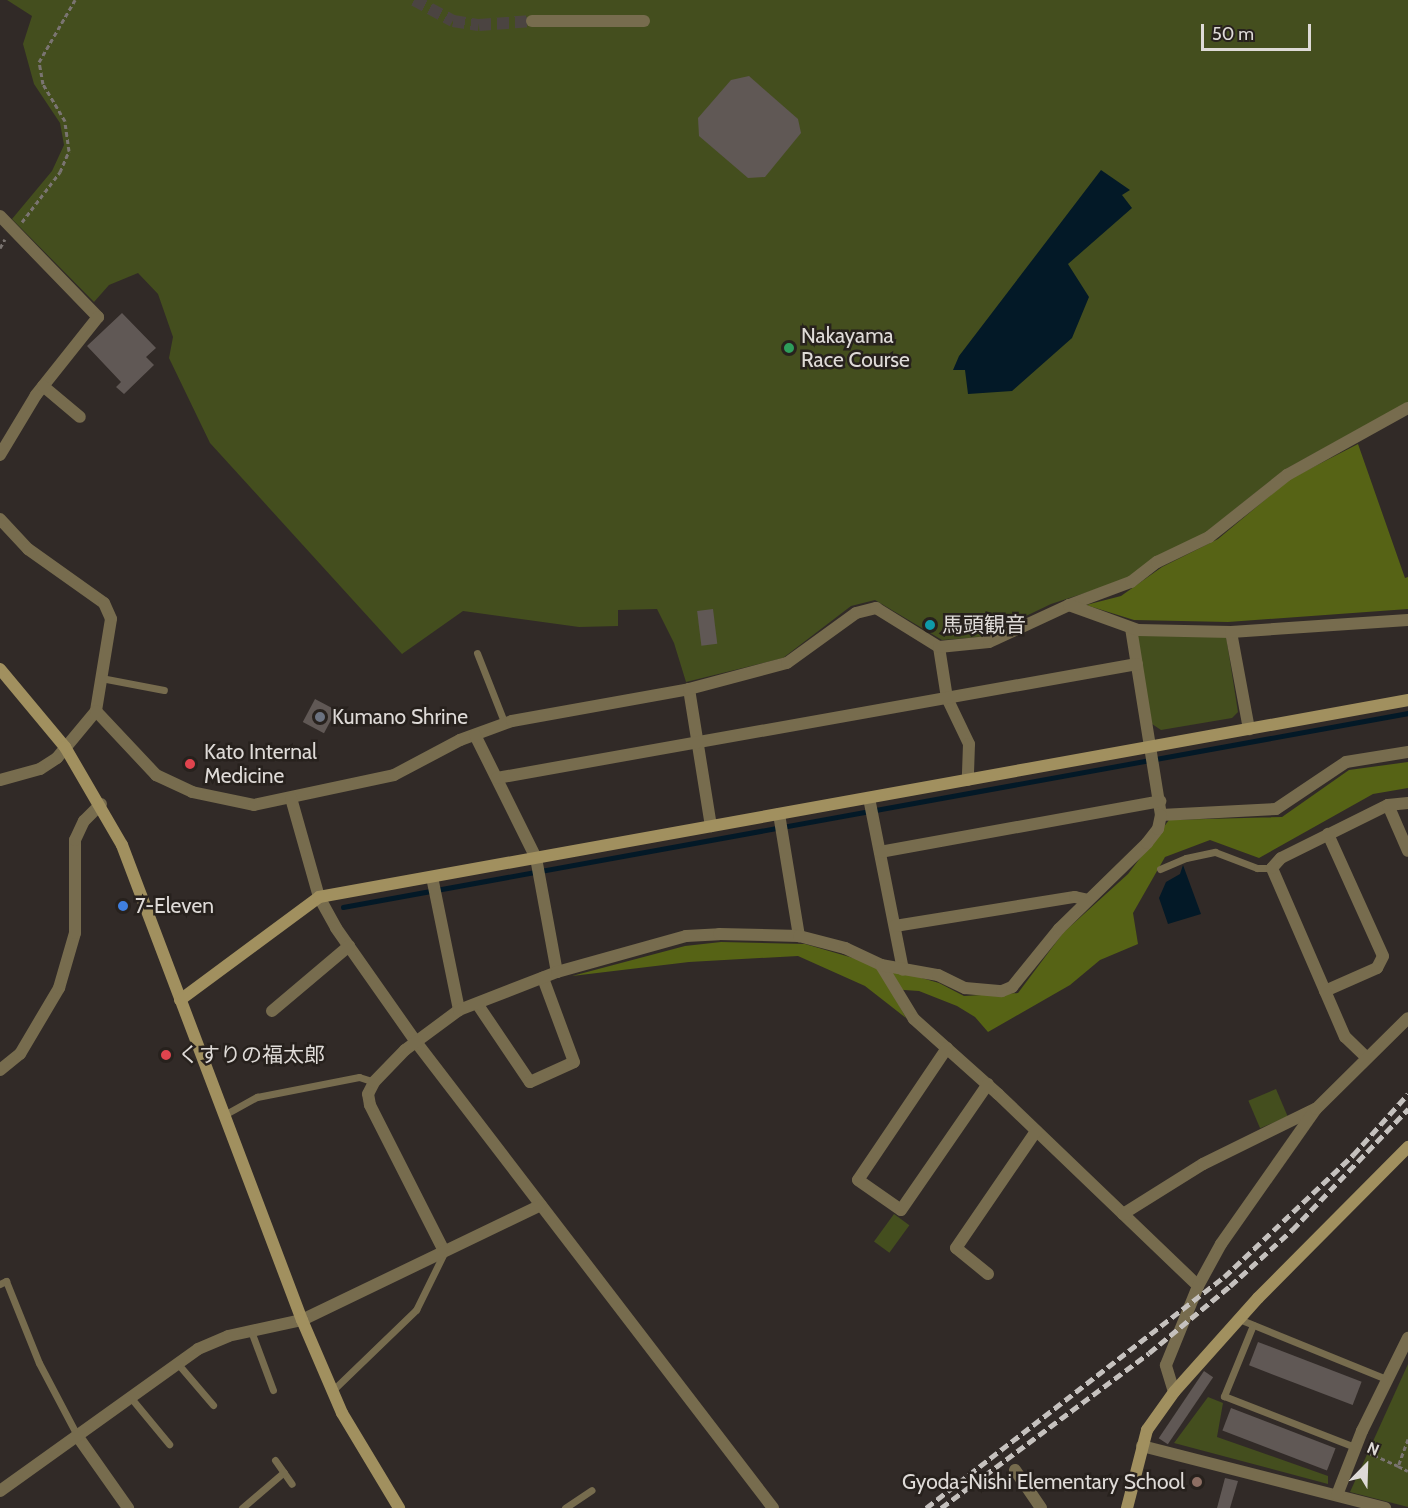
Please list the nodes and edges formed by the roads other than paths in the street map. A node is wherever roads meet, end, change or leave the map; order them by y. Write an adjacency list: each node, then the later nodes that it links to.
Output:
1 (532, 21): 2 (street)
2 (644, 21)
3 (0, 216): 4 (street)
4 (43, 386): 6 (street); 7 (street)
5 (1408, 408): 9 (street)
6 (80, 417)
7 (0, 455)
8 (0, 519): 17 (street)
9 (1069, 605): 11 (street); 13 (street)
10 (1408, 620): 12 (street)
11 (1131, 627): 12 (street); 15 (street)
12 (1231, 632): 24 (street)
13 (939, 647): 18 (street); 20 (street)
14 (477, 653): 23 (lane)
15 (1137, 664): 20 (street); 28 (street)
16 (0, 669): 27 (street)
17 (101, 678): 19 (lane); 22 (street)
18 (689, 689): 23 (street); 26 (street)
19 (164, 690)
20 (947, 698): 26 (street); 32 (street)
21 (1408, 700): 24 (street)
22 (96, 711): 27 (street); 33 (street)
23 (505, 724): 25 (street)
24 (1249, 729): 28 (street)
25 (475, 735): 30 (street); 33 (street)
26 (698, 742): 30 (street); 41 (street)
27 (65, 747): 31 (street); 37 (street)
28 (1151, 747): 32 (street); 35 (street)
29 (1408, 752): 40 (street)
30 (497, 778): 45 (street)
31 (0, 780)
32 (968, 780): 34 (street)
33 (291, 798): 49 (street)
34 (869, 798): 39 (street); 44 (street)
35 (1160, 801): 40 (street); 44 (street)
36 (1408, 802): 38 (street)
37 (101, 804): 59 (street); 67 (street)
38 (1388, 805): 42 (street); 43 (street)
39 (779, 814): 41 (street); 52 (street)
40 (1161, 815): 50 (street)
41 (711, 826): 45 (street)
42 (1328, 834): 46 (street); 58 (street)
43 (1408, 851)
44 (880, 852): 51 (street)
45 (536, 858): 48 (street); 56 (street)
46 (1272, 868): 47 (lane); 58 (street)
47 (1160, 869)
48 (432, 877): 49 (street); 61 (street)
49 (319, 897): 53 (street); 59 (street)
50 (1088, 900): 51 (street); 55 (street)
51 (895, 926): 55 (street)
52 (799, 936): 54 (street); 56 (street)
53 (349, 946): 62 (street); 64 (street)
54 (880, 964): 55 (street); 65 (street)
55 (903, 970)
56 (557, 972): 57 (street)
57 (543, 978): 60 (street); 60 (street)
58 (1325, 991): 66 (street)
59 (180, 1000): 71 (street)
60 (478, 1005): 61 (street)
61 (459, 1010): 64 (street)
62 (272, 1011)
63 (1408, 1018): 66 (street)
64 (416, 1042): 68 (street); 74 (street)
65 (947, 1048): 69 (street); 69 (street)
66 (1366, 1057): 70 (street)
67 (0, 1070)
68 (374, 1082): 71 (lane); 76 (street)
69 (988, 1084): 72 (street)
70 (1316, 1109): 75 (street); 79 (street)
71 (224, 1115): 81 (street)
72 (1036, 1131): 75 (street); 77 (street)
73 (1408, 1147): 80 (street)
74 (541, 1205): 76 (street); 107 (street)
75 (1123, 1214): 79 (street)
76 (444, 1251): 81 (street); 88 (lane)
77 (988, 1274)
78 (0, 1284): 92 (lane)
79 (1198, 1286): 89 (street)
80 (1239, 1318): 82 (lane); 89 (street)
81 (302, 1320): 83 (street); 88 (street)
82 (1253, 1325): 86 (lane); 95 (lane)
83 (251, 1331): 85 (street); 87 (lane)
84 (1408, 1338): 86 (street)
85 (178, 1364): 90 (street); 91 (lane)
86 (1386, 1379): 95 (street)
87 (273, 1390)
88 (332, 1391): 105 (street)
89 (1174, 1392): 94 (street)
90 (131, 1398): 92 (street); 93 (lane)
91 (213, 1405)
92 (78, 1437): 101 (street); 103 (street)
93 (169, 1444)
94 (1142, 1446): 102 (street); 109 (street)
95 (1355, 1447): 102 (street)
96 (274, 1460): 98 (lane)
97 (1016, 1470): 108 (street)
98 (284, 1472): 99 (lane); 104 (lane)
99 (292, 1484)
100 (592, 1490): 106 (lane)
101 (0, 1491)
102 (1337, 1495): 110 (street)
103 (128, 1508)
104 (242, 1508)
105 (399, 1508)
106 (565, 1508)
107 (773, 1508)
108 (1041, 1508)
109 (1127, 1508)
110 (1384, 1508)

